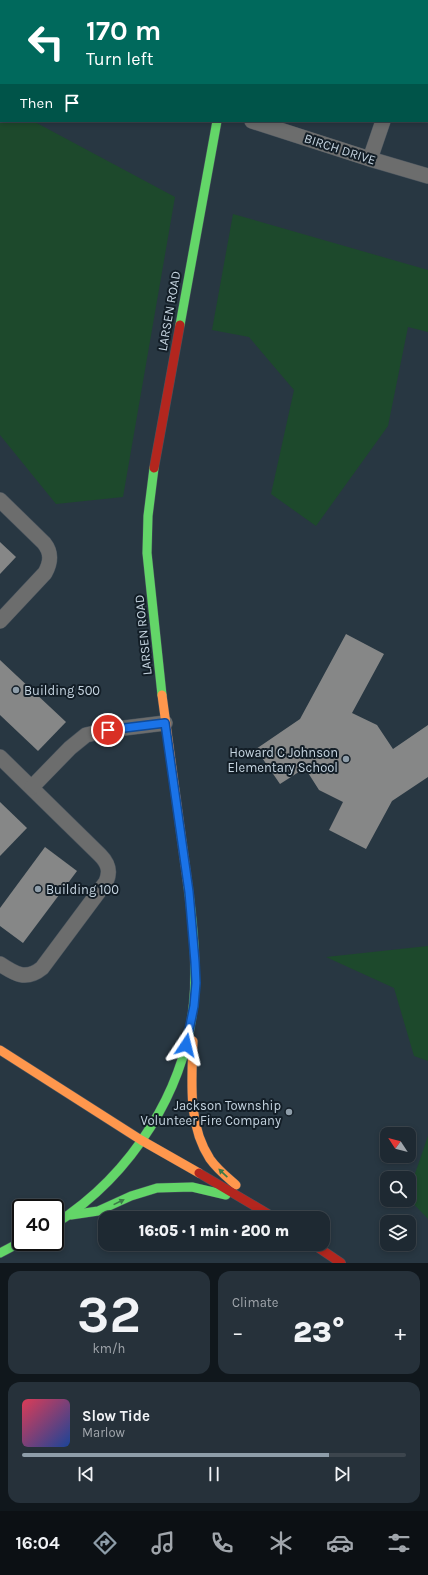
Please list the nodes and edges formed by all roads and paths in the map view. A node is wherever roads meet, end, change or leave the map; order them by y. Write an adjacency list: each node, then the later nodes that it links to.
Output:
1 (217, 122): 8 (street, LARSEN ROAD)
2 (255, 122): 4 (street, BIRCH DRIVE)
3 (384, 122): 4 (street)
4 (370, 159): 5 (street, BIRCH DRIVE)
5 (428, 176)
6 (0, 500): 7 (street)
7 (0, 621)
8 (165, 723): 10 (street); 12 (street, LARSEN ROAD)
9 (0, 757): 10 (street)
10 (32, 787): 11 (street)
11 (0, 964)
12 (194, 1006): 14 (street, LARSEN ROAD); 15 (street, one-way to 12)
13 (0, 1050): 14 (street)
14 (141, 1140): 15 (street); 17 (street, LARSEN ROAD)
15 (262, 1209): 16 (street); 17 (street, one-way to 15)
16 (265, 1211)
17 (68, 1216): 18 (street, LARSEN ROAD)
18 (64, 1218)
19 (12, 1247): 21 (street)
20 (323, 1251): 22 (street)
21 (0, 1253)
22 (341, 1263)

